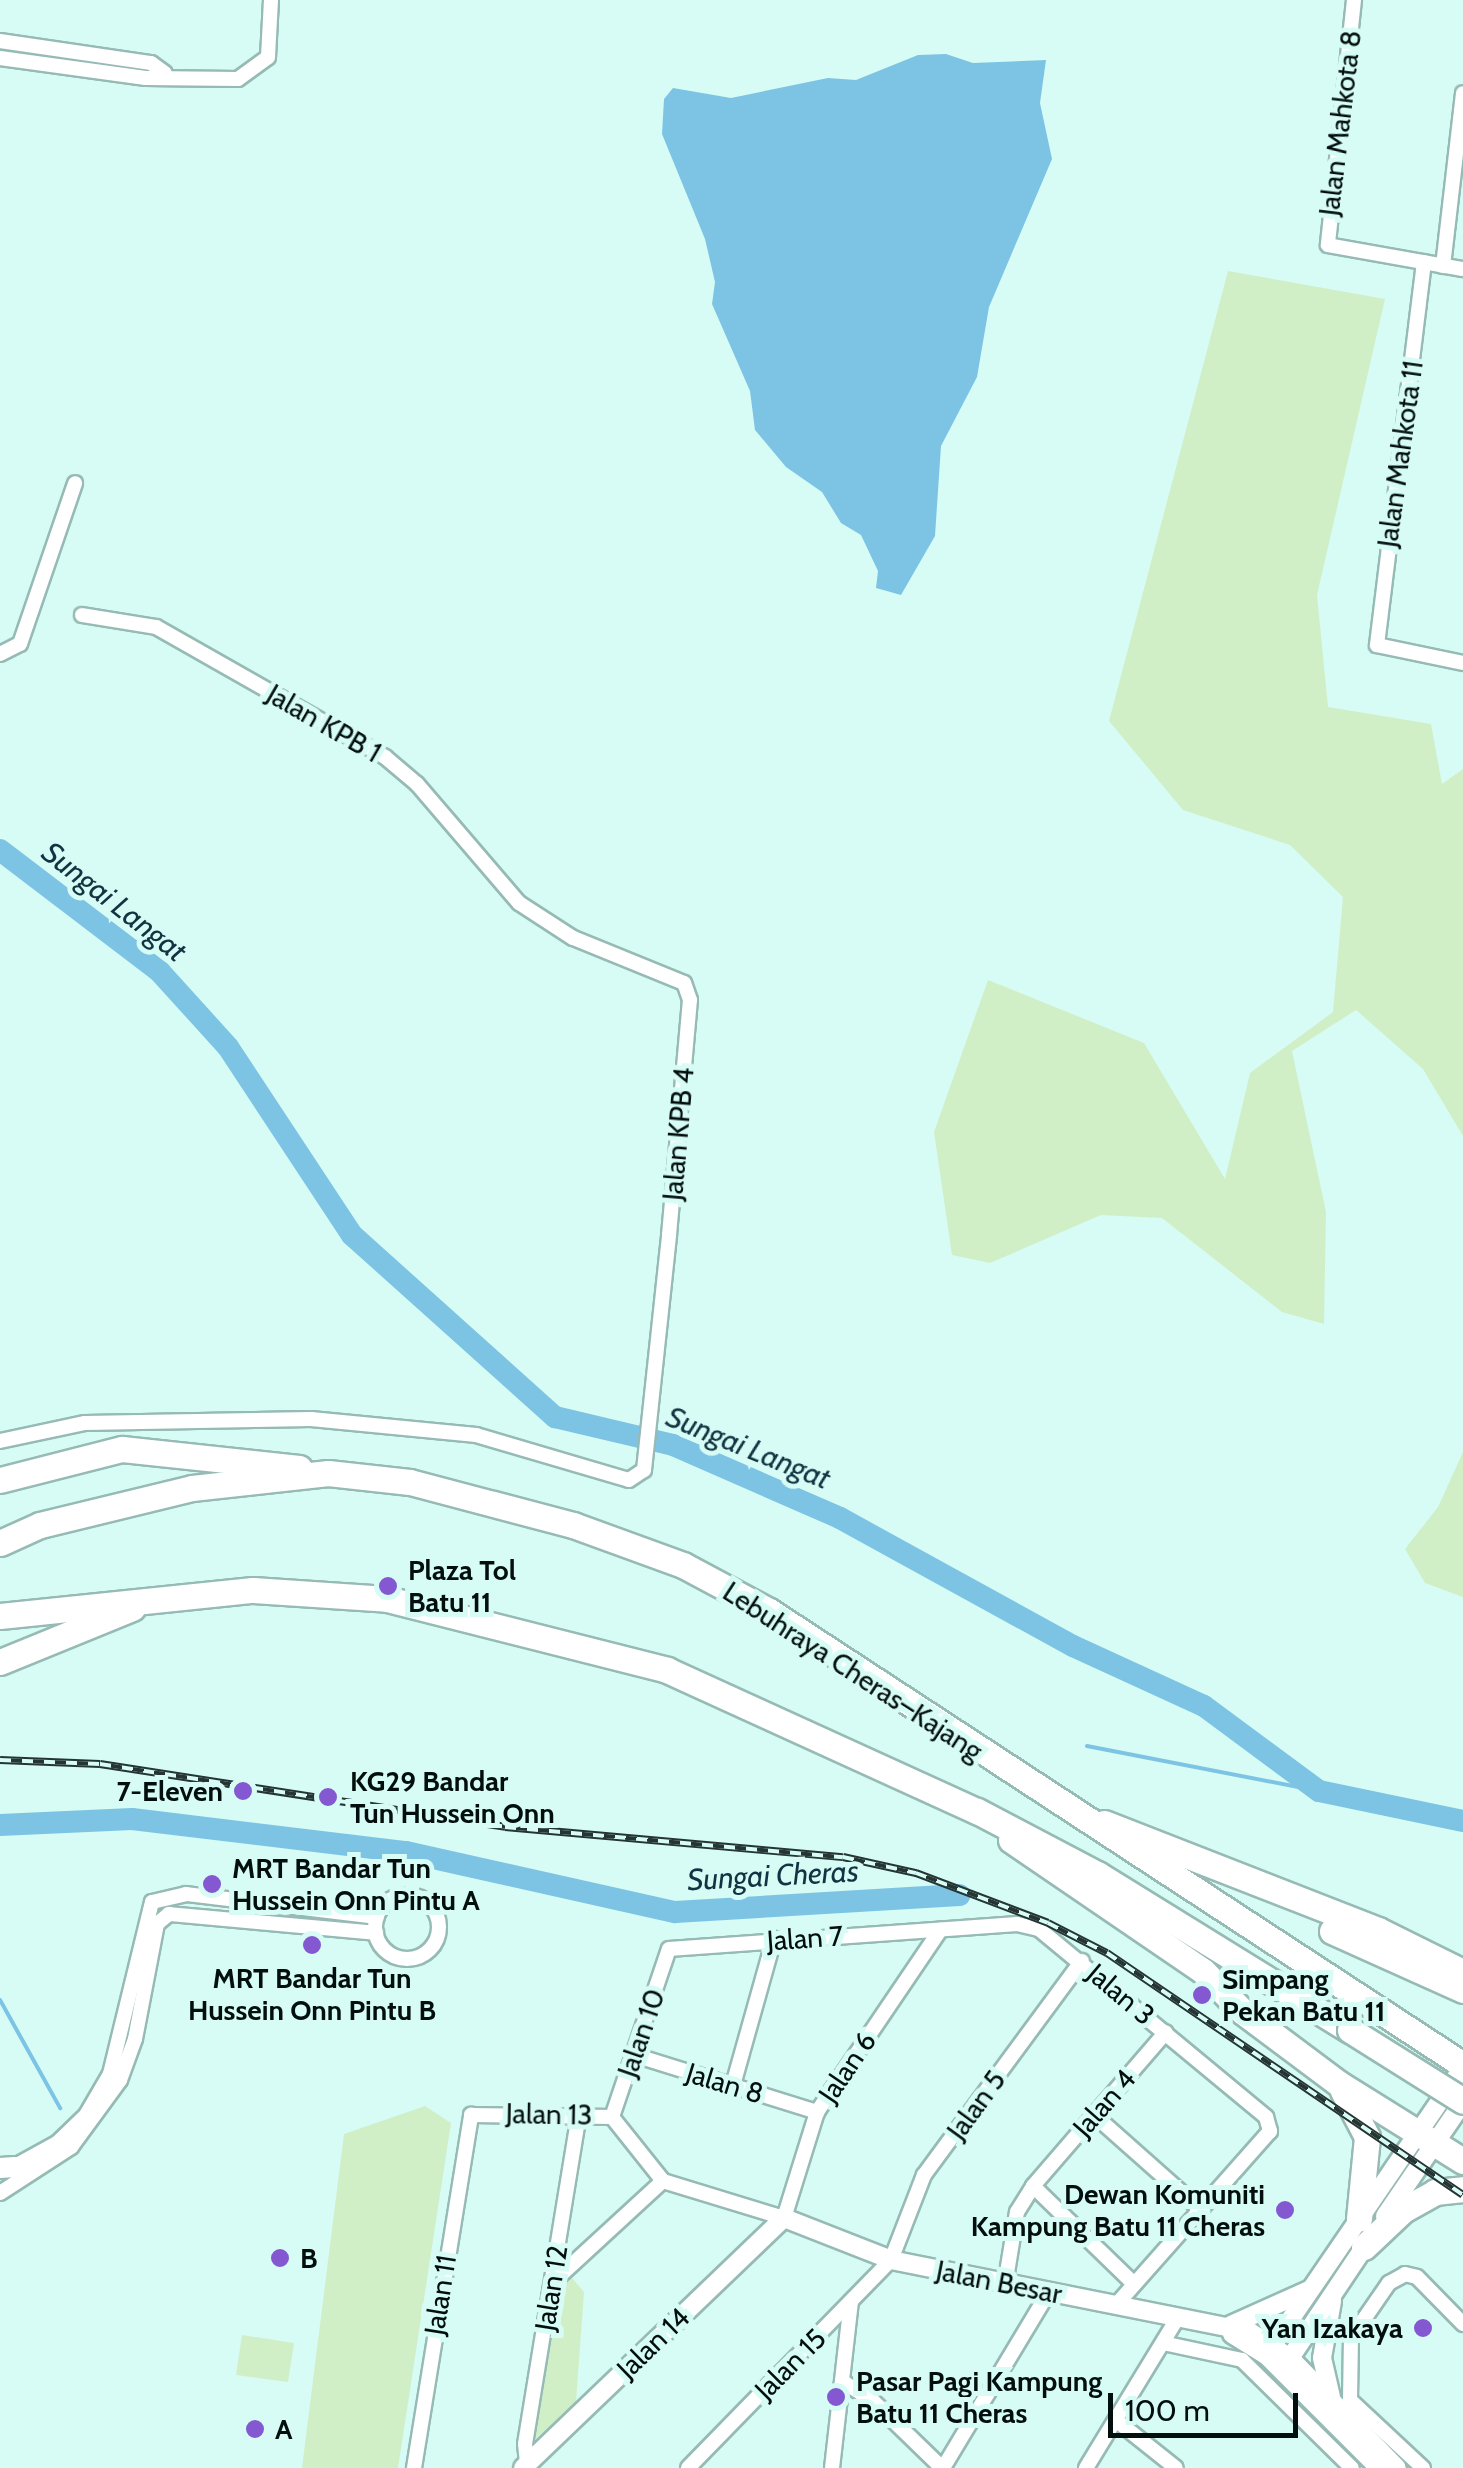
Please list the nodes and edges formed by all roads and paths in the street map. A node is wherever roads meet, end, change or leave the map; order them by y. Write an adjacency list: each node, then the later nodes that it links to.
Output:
1 (271, 0): 5 (street)
2 (1354, 0): 7 (street, Jalan Mahkota 8)
3 (0, 41): 5 (street)
4 (0, 58): 5 (street)
5 (165, 74)
6 (1463, 93): 8 (street)
7 (1424, 262): 8 (street); 13 (street, Jalan Mahkota 11)
8 (1443, 266): 9 (street)
9 (1463, 269)
10 (75, 483): 12 (street)
11 (82, 616): 14 (street, Jalan KPB 1)
12 (0, 654)
13 (1463, 662)
14 (519, 903): 15 (street, Jalan KPB 4)
15 (0, 1441)
16 (328, 1473): 17 (highway); 18 (highway, Lebuhraya Cheras–Kajang); 22 (highway, Lebuhraya Cheras–Kajang)
17 (0, 1480)
18 (0, 1544)
19 (154, 1598): 20 (highway, Lebuhraya Cheras–Kajang); 21 (highway); 23 (highway, Lebuhraya Cheras–Kajang)
20 (0, 1616)
21 (0, 1662)
22 (1049, 1800): 24 (highway); 34 (highway, Lebuhraya Cheras–Kajang)
23 (977, 1811): 35 (highway); 37 (highway, Lebuhraya Cheras–Kajang, bridge)
24 (1208, 1867): 30 (highway); 31 (highway)
25 (376, 1925): 25 (street); 45 (street); 49 (street)
26 (940, 1930): 27 (street, Jalan 7); 29 (street, Jalan 3); 38 (street, Jalan 6)
27 (774, 1939): 28 (street, Jalan 7); 36 (street)
28 (669, 1949): 33 (street, Jalan 10)
29 (1082, 1961): 32 (street, Jalan 3); 54 (street, Jalan 5)
30 (1463, 1972)
31 (1463, 1990)
32 (1166, 2032): 40 (street, Jalan 4); 50 (street, Jalan 3)
33 (634, 2055): 36 (street, Jalan 8); 41 (street, Jalan 10)
34 (1463, 2066): 43 (street)
35 (1338, 2083): 43 (highway); 52 (highway)
36 (733, 2084): 38 (street, Jalan 8)
37 (1463, 2102): 43 (street)
38 (817, 2112): 51 (street, Jalan 6)
39 (579, 2113): 41 (street, Jalan 13); 42 (street, Jalan 13); 55 (street, Jalan 12)
40 (1094, 2115): 47 (street, Jalan 4); 50 (street)
41 (612, 2116): 46 (street, Jalan 13)
42 (466, 2121): 74 (street, Jalan 11)
43 (1425, 2137): 44 (highway); 52 (street); 53 (street)
44 (1463, 2161)
45 (5, 2170)
46 (663, 2182): 51 (street); 55 (street)
47 (1033, 2186): 56 (street); 57 (street, Jalan 4)
48 (1463, 2189): 53 (highway)
49 (0, 2193)
50 (1200, 2210): 56 (street)
51 (784, 2218): 54 (street, Jalan Besar); 73 (street, Jalan 14)
52 (1359, 2219): 58 (street)
53 (1364, 2247): 58 (street)
54 (891, 2260): 57 (street, Jalan Besar); 60 (street, Jalan 15)
55 (553, 2282): 73 (street, Jalan 12)
56 (1134, 2284): 61 (street)
57 (1004, 2286): 59 (street, Jalan Besar)
58 (1325, 2287): 64 (street); 65 (street); 68 (street); 69 (street)
59 (1048, 2293): 61 (street, Jalan Besar); 77 (street)
60 (852, 2302): 70 (street); 75 (street, Jalan 15)
61 (1116, 2305): 62 (street, Jalan Besar)
62 (1178, 2317): 64 (street, Jalan Besar); 67 (street)
63 (1463, 2324): 66 (street)
64 (1225, 2325): 68 (street, Jalan Besar)
65 (1326, 2327): 66 (street); 71 (street)
66 (1351, 2338): 83 (street)
67 (1164, 2343): 72 (street); 80 (street)
68 (1270, 2349): 69 (street, Jalan Besar)
69 (1286, 2364): 71 (street); 81 (street)
70 (842, 2382): 76 (street); 77 (street)
71 (1334, 2403): 82 (street)
72 (1117, 2421): 78 (street); 79 (street)
73 (525, 2466)
74 (414, 2468)
75 (688, 2468)
76 (832, 2468)
77 (942, 2468)
78 (1086, 2468)
79 (1176, 2468)
80 (1352, 2468)
81 (1379, 2468)
82 (1397, 2468)
83 (1423, 2468)

